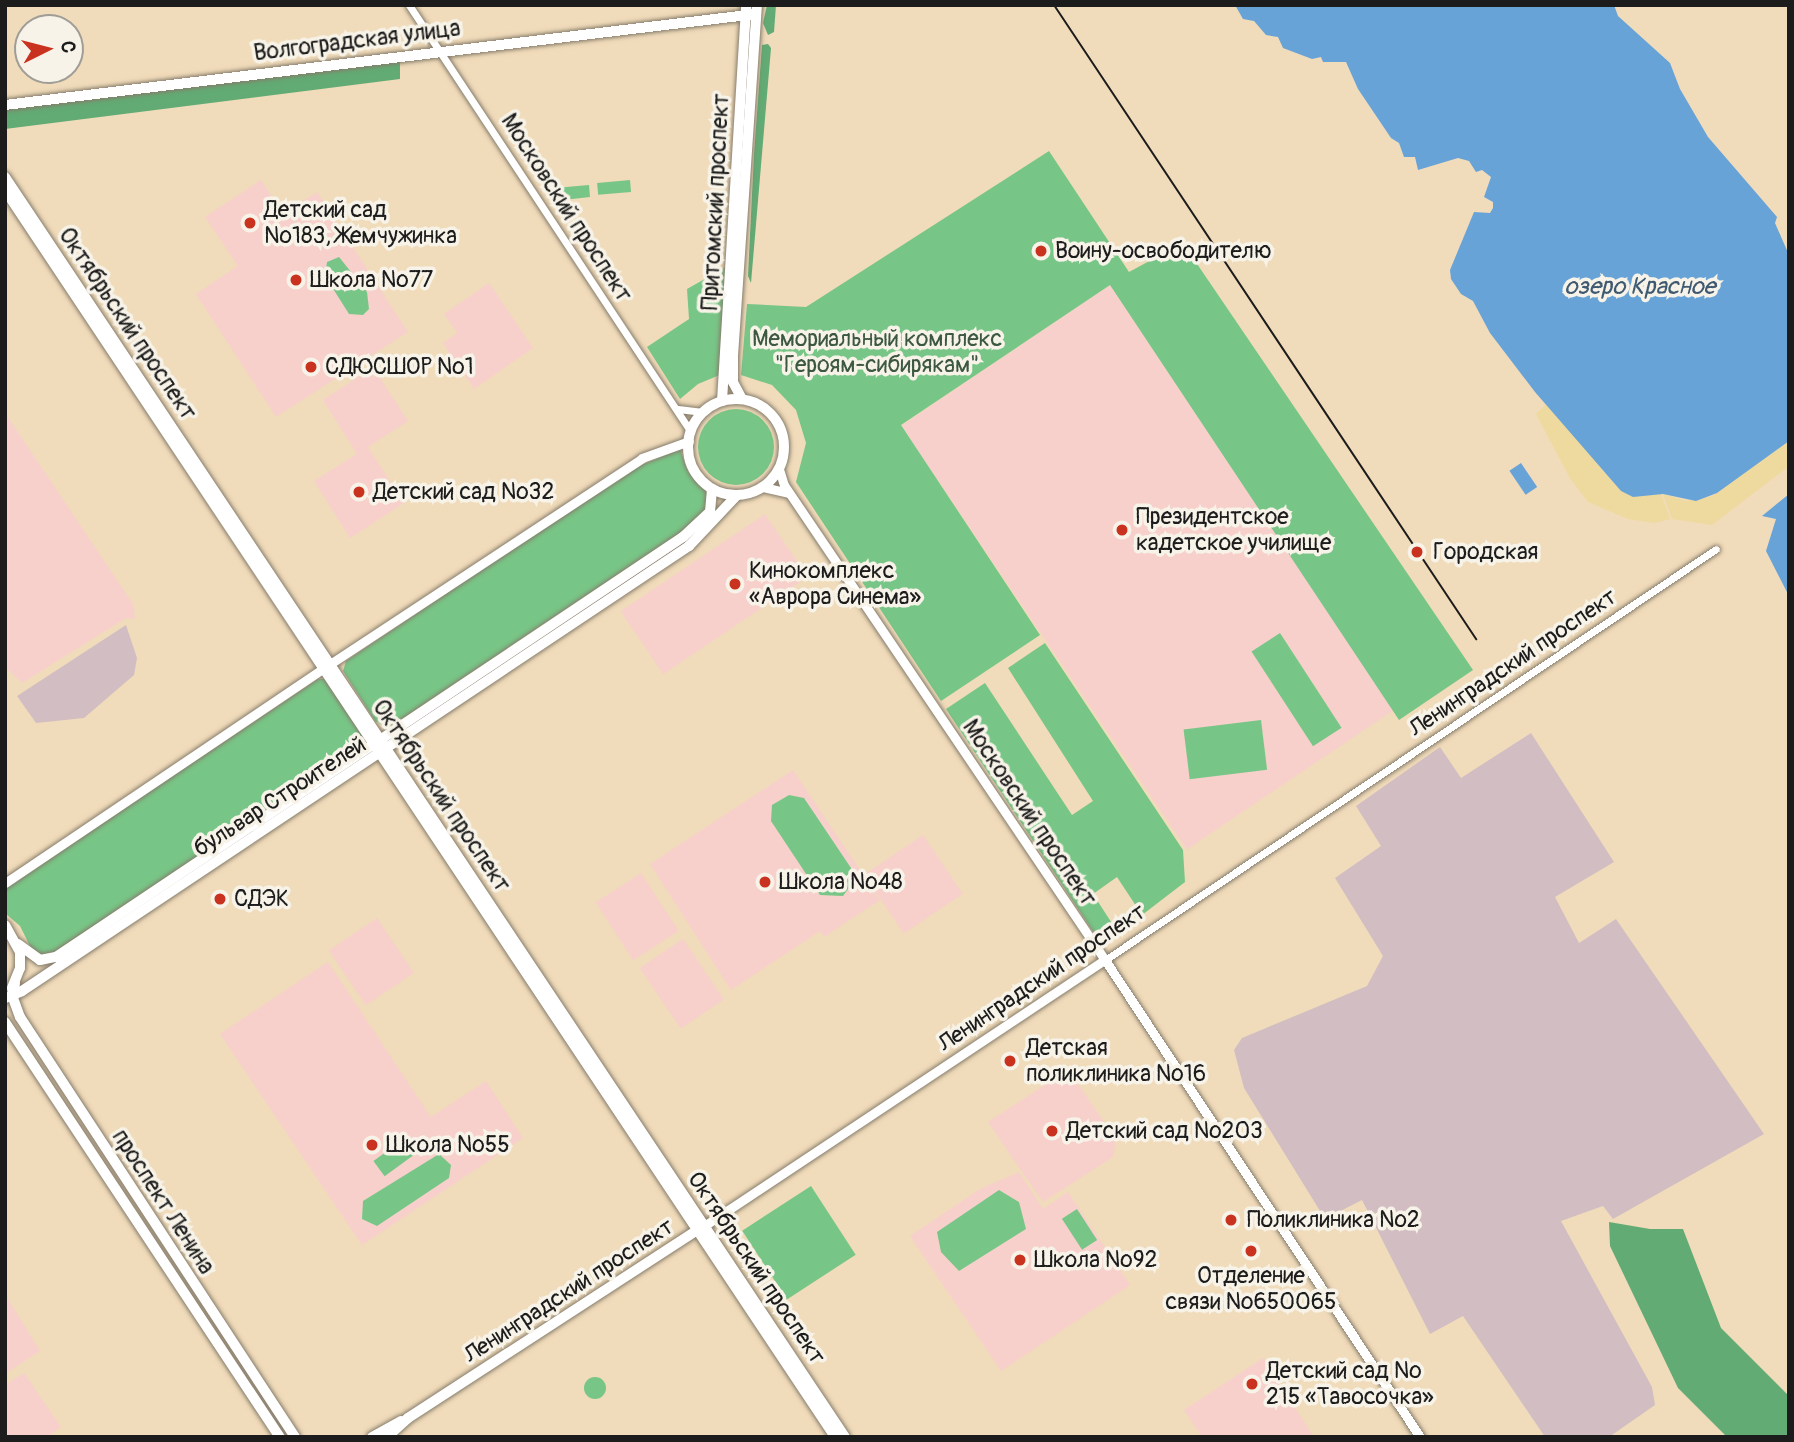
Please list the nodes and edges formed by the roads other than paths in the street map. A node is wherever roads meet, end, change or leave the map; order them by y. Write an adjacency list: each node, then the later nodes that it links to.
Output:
1 (409, 5): 3 (street, Московский проспект)
2 (751, 10): 3 (main road, Волгоградская улица); 7 (main road, Притомский проспект); 8 (main road, Притомский проспект)
3 (438, 50): 4 (main road, Волгоградская улица); 9 (street, Московский проспект)
4 (5, 105)
5 (5, 177): 18 (main road, Октябрьский проспект)
6 (5, 190): 18 (main road, Октябрьский проспект)
7 (742, 399): 8 (main road); 12 (main road)
8 (722, 401): 10 (main road)
9 (677, 409): 10 (street); 11 (street, Московский проспект)
10 (703, 412): 11 (main road)
11 (690, 436): 14 (main road); 18 (street)
12 (779, 469): 13 (main road); 15 (street, Московский проспект)
13 (763, 487): 15 (street); 16 (main road)
14 (712, 489): 16 (main road); 19 (main road, бульвар Строителей)
15 (789, 494): 23 (street, Московский проспект)
16 (737, 495): 19 (main road, бульвар Строителей)
17 (1716, 549): 23 (street, Ленинградский проспект)
18 (327, 666): 19 (main road, Октябрьский проспект); 20 (street)
19 (381, 747): 22 (main road, бульвар Строителей); 24 (main road, бульвар Строителей); 26 (main road, Октябрьский проспект)
20 (5, 883)
21 (5, 925): 22 (main road)
22 (18, 944): 24 (main road)
23 (1105, 960): 26 (street, Ленинградский проспект); 34 (street, Московский проспект)
24 (8, 996): 29 (main road, проспект Ленина)
25 (5, 1022): 28 (main road, проспект Ленина)
26 (701, 1228): 27 (main road, Ленинградский проспект); 32 (main road, Октябрьский проспект); 33 (main road, Октябрьский проспект)
27 (408, 1418): 30 (main road); 31 (main road, Ленинградский проспект)
28 (280, 1437)
29 (295, 1437)
30 (372, 1437)
31 (387, 1437)
32 (835, 1437)
33 (845, 1437)
34 (1420, 1437)

